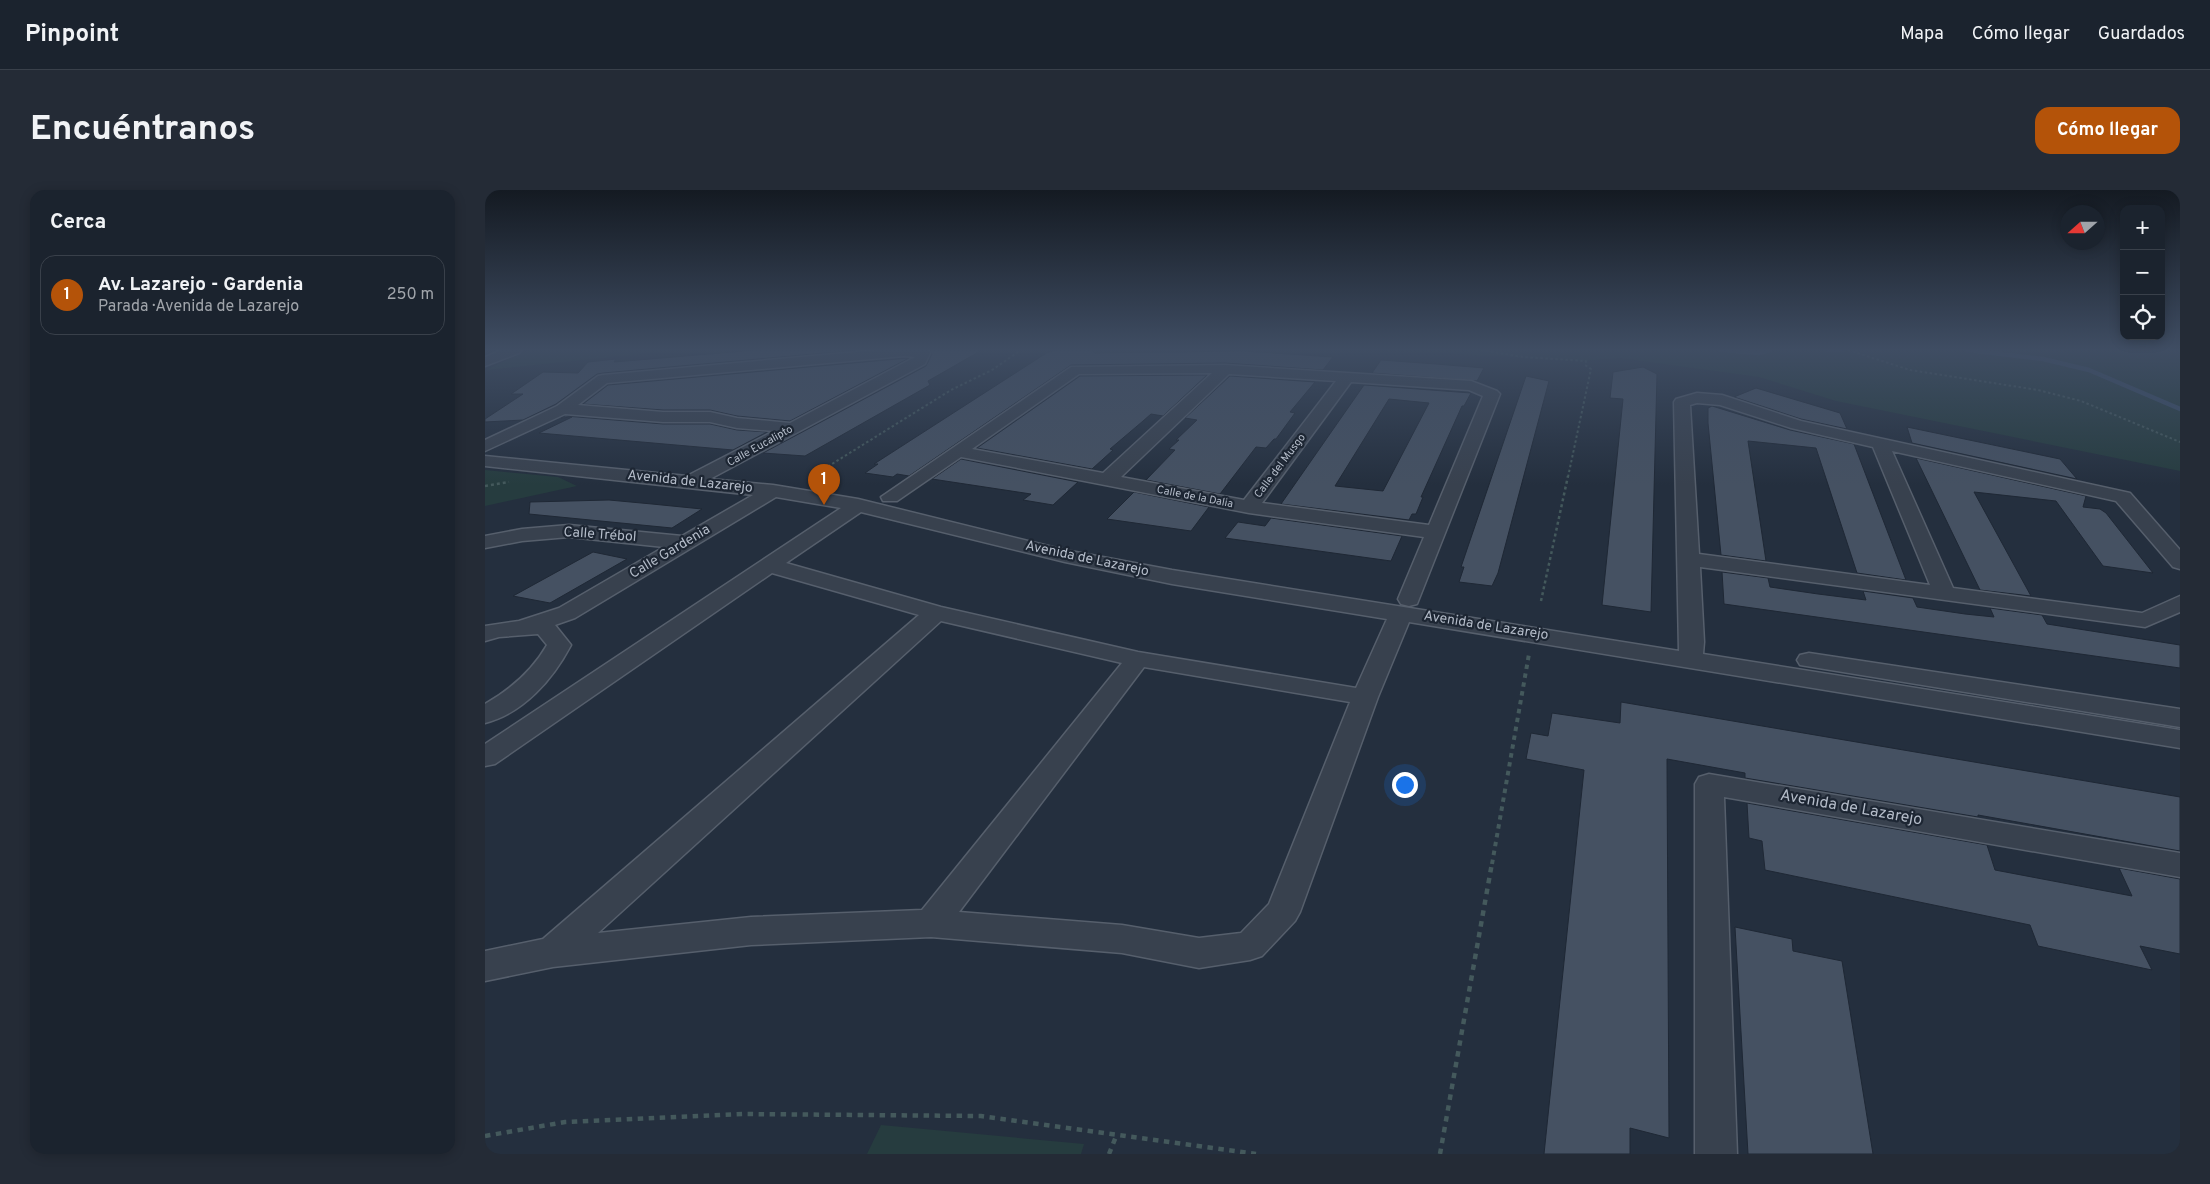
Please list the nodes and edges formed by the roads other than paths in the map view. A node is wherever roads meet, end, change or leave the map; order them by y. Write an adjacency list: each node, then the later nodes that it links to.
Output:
1 (582, 395): 7 (street, Calle Eucalipto)
2 (854, 395): 8 (street, Calle Eucalipto)
3 (1040, 395): 12 (street, Avenida de Lazarejo)
4 (1198, 395): 15 (street)
5 (1334, 395): 19 (street, Calle del Musgo)
6 (1491, 395): 20 (street, Avenida de Lazarejo)
7 (563, 409): 8 (street); 10 (street, Calle Eucalipto)
8 (791, 428): 14 (street, Calle Eucalipto)
9 (1880, 443): 23 (street); 24 (street); 26 (street)
10 (485, 446)
11 (485, 450): 14 (street, Avenida de Lazarejo)
12 (958, 451): 15 (street, Calle de la Dalia); 17 (street, Avenida de Lazarejo)
13 (485, 461): 14 (street, Avenida de Lazarejo)
14 (700, 476): 16 (street, Avenida de Lazarejo); 17 (street, Avenida de Lazarejo)
15 (1106, 481): 19 (street, Calle de la Dalia)
16 (773, 491): 18 (street, Avenida de Lazarejo); 22 (street, Calle Gardenia)
17 (890, 497): 28 (street, Avenida de Lazarejo)
18 (858, 505): 25 (street); 28 (street, Avenida de Lazarejo)
19 (1249, 508): 20 (street, Calle de la Dalia)
20 (1434, 532): 28 (street, Avenida de Lazarejo)
21 (485, 542): 22 (street, Calle Trébol)
22 (687, 543): 29 (street, Calle Gardenia)
23 (1689, 560): 26 (street); 34 (street)
24 (2180, 563)
25 (769, 565): 30 (street); 40 (street)
26 (1944, 592): 27 (street)
27 (2180, 603)
28 (1405, 606): 34 (street, Avenida de Lazarejo); 36 (street)
29 (567, 613): 31 (street, Calle Gardenia); 33 (street, Calle Gardenia)
30 (936, 613): 35 (street); 43 (street)
31 (526, 627): 32 (street); 33 (street)
32 (485, 634)
33 (553, 635): 37 (street)
34 (1691, 650): 38 (street, Avenida de Lazarejo); 39 (street, Avenida de Lazarejo)
35 (1138, 659): 36 (street); 42 (street)
36 (1365, 697): 42 (street)
37 (485, 716)
38 (2180, 718)
39 (2180, 738)
40 (485, 757)
41 (2180, 865): 45 (street, Avenida de Lazarejo)
42 (931, 923): 43 (street)
43 (553, 952): 44 (street)
44 (485, 966)
45 (1716, 1154)

